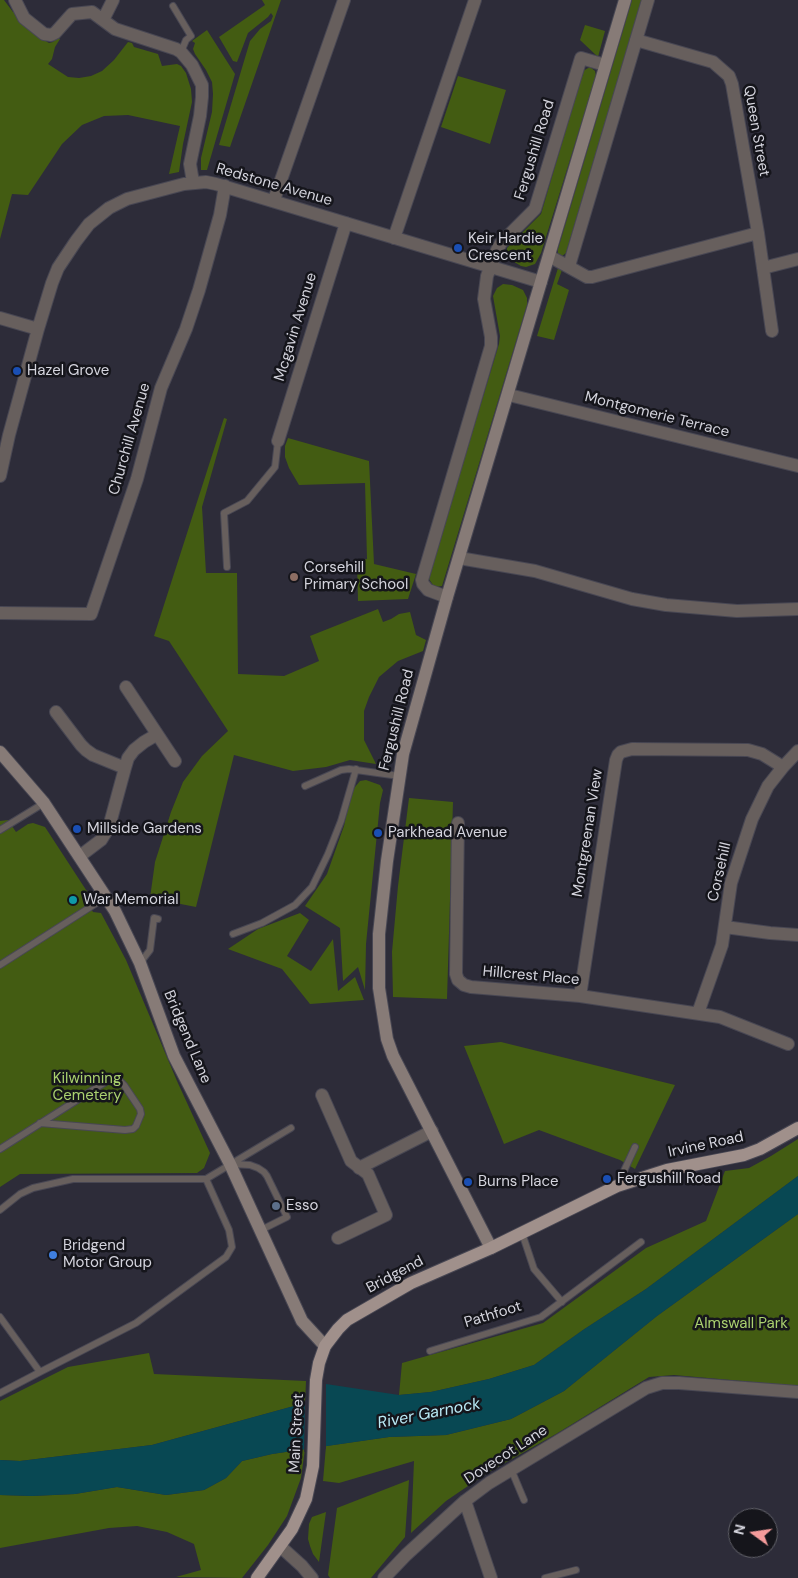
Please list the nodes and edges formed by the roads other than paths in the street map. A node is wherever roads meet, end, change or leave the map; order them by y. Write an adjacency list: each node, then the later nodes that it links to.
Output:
1 (15, 0): 8 (street)
2 (113, 0): 8 (street)
3 (344, 0): 14 (street)
4 (475, 0): 17 (street)
5 (625, 0): 11 (main road, Fergushill Road)
6 (648, 0): 9 (street)
7 (173, 6): 10 (lane)
8 (103, 20): 10 (street)
9 (636, 40): 16 (street, Queen Street); 20 (street)
10 (181, 52): 12 (street)
11 (606, 65): 18 (main road, Fergushill Road); 21 (street, Fergushill Road)
12 (194, 182): 13 (street, Redstone Avenue); 25 (street, Redstone Avenue)
13 (225, 186): 14 (street, Redstone Avenue); 35 (street, Churchill Avenue)
14 (274, 200): 15 (street, Redstone Avenue)
15 (346, 223): 17 (street, Redstone Avenue); 28 (street, Mcgavin Avenue)
16 (758, 233): 20 (street); 22 (street, Queen Street)
17 (394, 238): 21 (street, Redstone Avenue)
18 (549, 256): 20 (street); 23 (main road, Fergushill Road)
19 (798, 259): 22 (street)
20 (569, 266)
21 (490, 267): 23 (street, Redstone Avenue); 33 (street, Fergushill Road)
22 (763, 268): 26 (street, Queen Street)
23 (541, 282): 27 (main road, Fergushill Road)
24 (0, 318): 25 (street)
25 (38, 329): 30 (street, Redstone Avenue)
26 (772, 331)
27 (509, 395): 29 (street, Montgomerie Terrace); 31 (main road, Fergushill Road)
28 (278, 441): 32 (lane)
29 (798, 466)
30 (0, 476)
31 (459, 558): 33 (main road, Fergushill Road); 34 (street)
32 (227, 567)
33 (447, 597): 45 (main road, Fergushill Road)
34 (798, 610)
35 (0, 613)
36 (126, 687): 38 (street)
37 (56, 712): 43 (street)
38 (156, 735): 41 (street); 43 (street)
39 (798, 751): 42 (street, Corsehill)
40 (0, 752): 47 (main road, Bridgend Lane)
41 (175, 761)
42 (783, 767): 53 (street, Corsehill); 58 (street, Montgreenan View)
43 (124, 768): 50 (street)
44 (356, 770): 45 (lane); 46 (lane); 54 (lane)
45 (399, 776): 65 (main road, Fergushill Road)
46 (305, 786)
47 (44, 803): 49 (lane); 50 (main road, Bridgend Lane)
48 (458, 823): 58 (street, Hillcrest Place)
49 (0, 830)
50 (80, 856): 51 (main road, Bridgend Lane)
51 (107, 897): 56 (main road, Bridgend Lane); 57 (lane)
52 (158, 919): 56 (lane)
53 (725, 927): 55 (street); 59 (street, Corsehill)
54 (233, 934)
55 (798, 934)
56 (140, 963): 68 (main road, Bridgend Lane)
57 (0, 965)
58 (580, 996): 59 (street, Hillcrest Place)
59 (698, 1013): 60 (street, Hillcrest Place)
60 (788, 1044)
61 (322, 1095): 69 (street)
62 (40, 1123): 62 (lane); 67 (lane)
63 (291, 1128): 68 (lane)
64 (798, 1128): 71 (main road, Irvine Road)
65 (432, 1132): 69 (street); 77 (main road, Fergushill Road)
66 (635, 1147): 71 (lane)
67 (0, 1149)
68 (230, 1164): 70 (lane); 73 (main road, Bridgend Lane); 73 (lane)
69 (359, 1168): 75 (street)
70 (206, 1179): 72 (lane); 82 (lane)
71 (617, 1186): 74 (main road)
72 (0, 1210)
73 (261, 1230): 80 (main road, Bridgend Lane)
74 (522, 1233): 77 (main road); 78 (lane)
75 (338, 1238)
76 (641, 1242): 78 (lane, Pathfoot)
77 (491, 1248): 80 (main road, Bridgend)
78 (562, 1302): 81 (lane, Pathfoot)
79 (0, 1317): 82 (lane)
80 (325, 1346): 88 (main road, Main Street)
81 (430, 1351)
82 (40, 1372): 84 (lane)
83 (798, 1392): 85 (street, Dovecot Lane)
84 (0, 1393)
85 (510, 1469): 86 (lane); 87 (street, Dovecot Lane)
86 (524, 1500)
87 (465, 1502): 92 (street, Dovecot Lane); 93 (street)
88 (281, 1547): 90 (main road, Main Street); 91 (street)
89 (576, 1570): 94 (lane)
90 (257, 1578)
91 (312, 1578)
92 (384, 1578)
93 (491, 1578)
94 (545, 1578)

